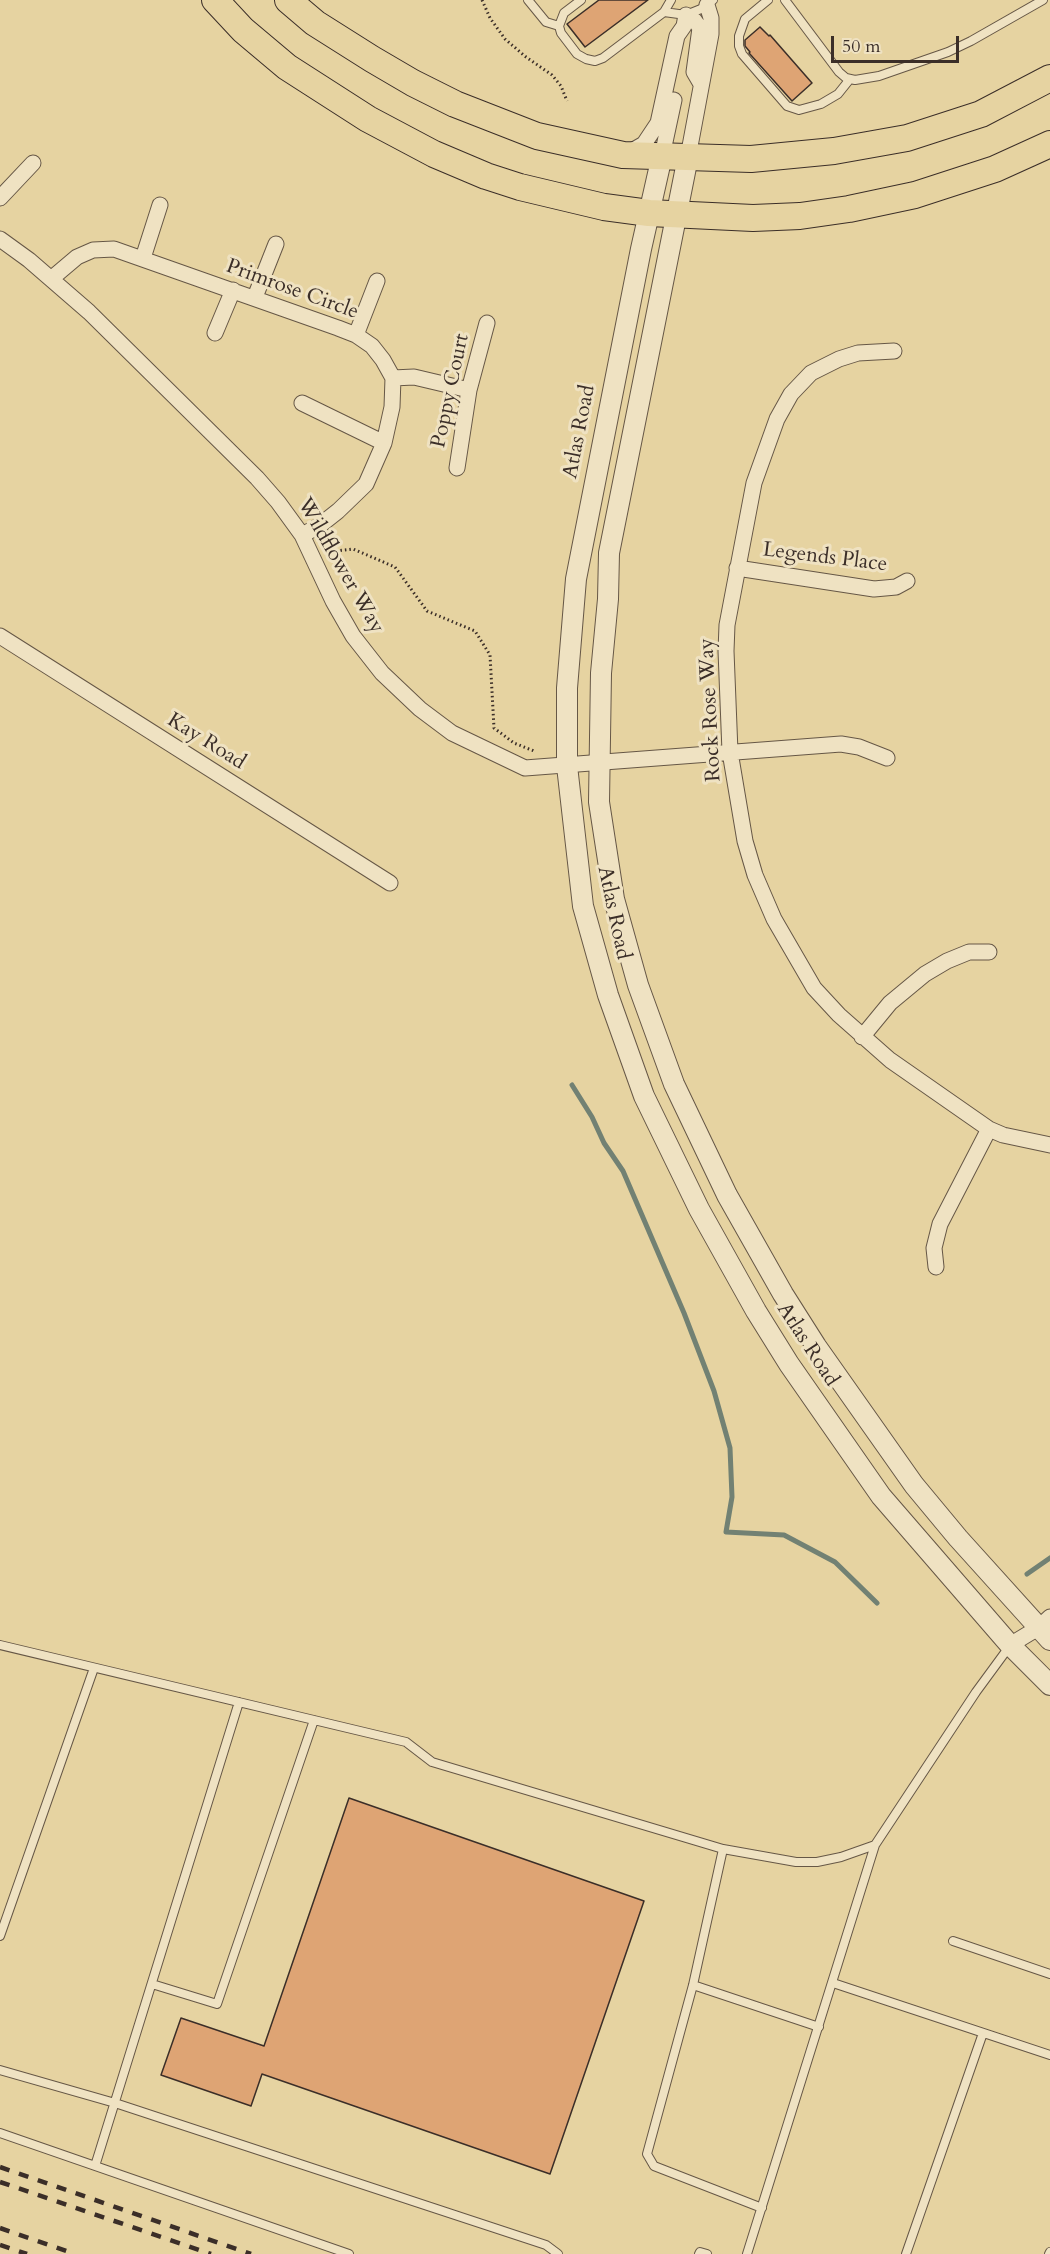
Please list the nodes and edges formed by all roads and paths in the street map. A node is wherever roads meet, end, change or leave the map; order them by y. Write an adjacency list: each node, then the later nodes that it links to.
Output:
1 (215, 0): 25 (highway)
2 (288, 0): 19 (highway)
3 (482, 0): 17 (path)
4 (528, 0): 13 (lane)
5 (581, 0): 13 (lane)
6 (670, 0): 11 (lane)
7 (768, 0): 15 (lane)
8 (785, 0): 15 (lane)
9 (1043, 0): 15 (lane)
10 (708, 2): 12 (lane); 16 (street, Atlas Road)
11 (664, 12): 12 (lane); 13 (lane)
12 (685, 20): 16 (street, Atlas Road); 19 (street); 20 (street, Atlas Road)
13 (559, 26)
14 (1050, 78): 21 (highway)
15 (850, 79)
16 (701, 84): 21 (street, Atlas Road)
17 (567, 100)
18 (1050, 144): 26 (highway)
19 (623, 155): 20 (highway)
20 (662, 156): 21 (highway); 25 (street, Atlas Road)
21 (688, 157): 26 (street, Atlas Road)
22 (33, 163): 23 (street)
23 (0, 198)
24 (160, 204): 29 (street)
25 (649, 213): 26 (highway); 51 (street, Atlas Road)
26 (676, 215): 50 (street, Atlas Road)
27 (0, 239): 30 (street, Wildflower Way)
28 (276, 244): 33 (street)
29 (143, 258): 30 (street, Primrose Circle); 32 (street, Primrose Circle)
30 (51, 279): 43 (street, Wildflower Way)
31 (377, 281): 36 (street)
32 (233, 290): 33 (street, Primrose Circle); 35 (street)
33 (255, 297): 36 (street, Primrose Circle)
34 (487, 323): 39 (street, Poppy Court)
35 (215, 333)
36 (356, 335): 38 (street, Primrose Circle)
37 (894, 351): 45 (street, Rock Rose Way)
38 (393, 378): 39 (street); 41 (street)
39 (469, 390): 42 (street, Poppy Court)
40 (302, 403): 41 (street)
41 (384, 443): 43 (street)
42 (457, 468)
43 (302, 535): 44 (street, Wildflower Way)
44 (312, 554): 51 (street, Wildflower Way); 51 (path)
45 (737, 568): 46 (street, Legends Place); 48 (street, Rock Rose Way)
46 (907, 580)
47 (0, 636): 52 (street, Kay Road)
48 (730, 752): 49 (street, Wildflower Way); 50 (street, Wildflower Way); 54 (street, Rock Rose Way)
49 (887, 758)
50 (599, 764): 51 (street, Wildflower Way); 58 (street, Atlas Road)
51 (559, 766): 60 (street, Atlas Road)
52 (390, 883)
53 (989, 952): 54 (street)
54 (862, 1037): 55 (street, Rock Rose Way)
55 (989, 1129): 56 (street, Rock Rose Way); 57 (street)
56 (1050, 1145)
57 (936, 1267)
58 (1046, 1628): 60 (street)
59 (0, 1645): 61 (lane)
60 (1010, 1645): 62 (street, Atlas Road); 65 (lane)
61 (94, 1668): 63 (lane); 67 (lane)
62 (1050, 1685)
63 (239, 1702): 64 (lane); 71 (lane)
64 (314, 1720): 66 (lane); 71 (lane)
65 (875, 1845): 66 (lane); 70 (lane)
66 (723, 1849): 72 (lane)
67 (0, 1935)
68 (953, 1941): 69 (lane)
69 (1050, 1974)
70 (833, 1983): 73 (lane); 74 (lane)
71 (152, 1984): 77 (lane)
72 (693, 1985): 73 (lane); 80 (lane)
73 (819, 2027): 80 (lane)
74 (983, 2032): 75 (lane); 86 (lane)
75 (1050, 2055)
76 (0, 2070): 77 (lane)
77 (115, 2103): 79 (lane); 82 (lane)
78 (0, 2133): 79 (lane)
79 (95, 2166): 81 (lane)
80 (762, 2208): 85 (lane)
81 (350, 2254)
82 (558, 2254)
83 (699, 2254): 84 (lane)
84 (707, 2254)
85 (747, 2254)
86 (906, 2254)

